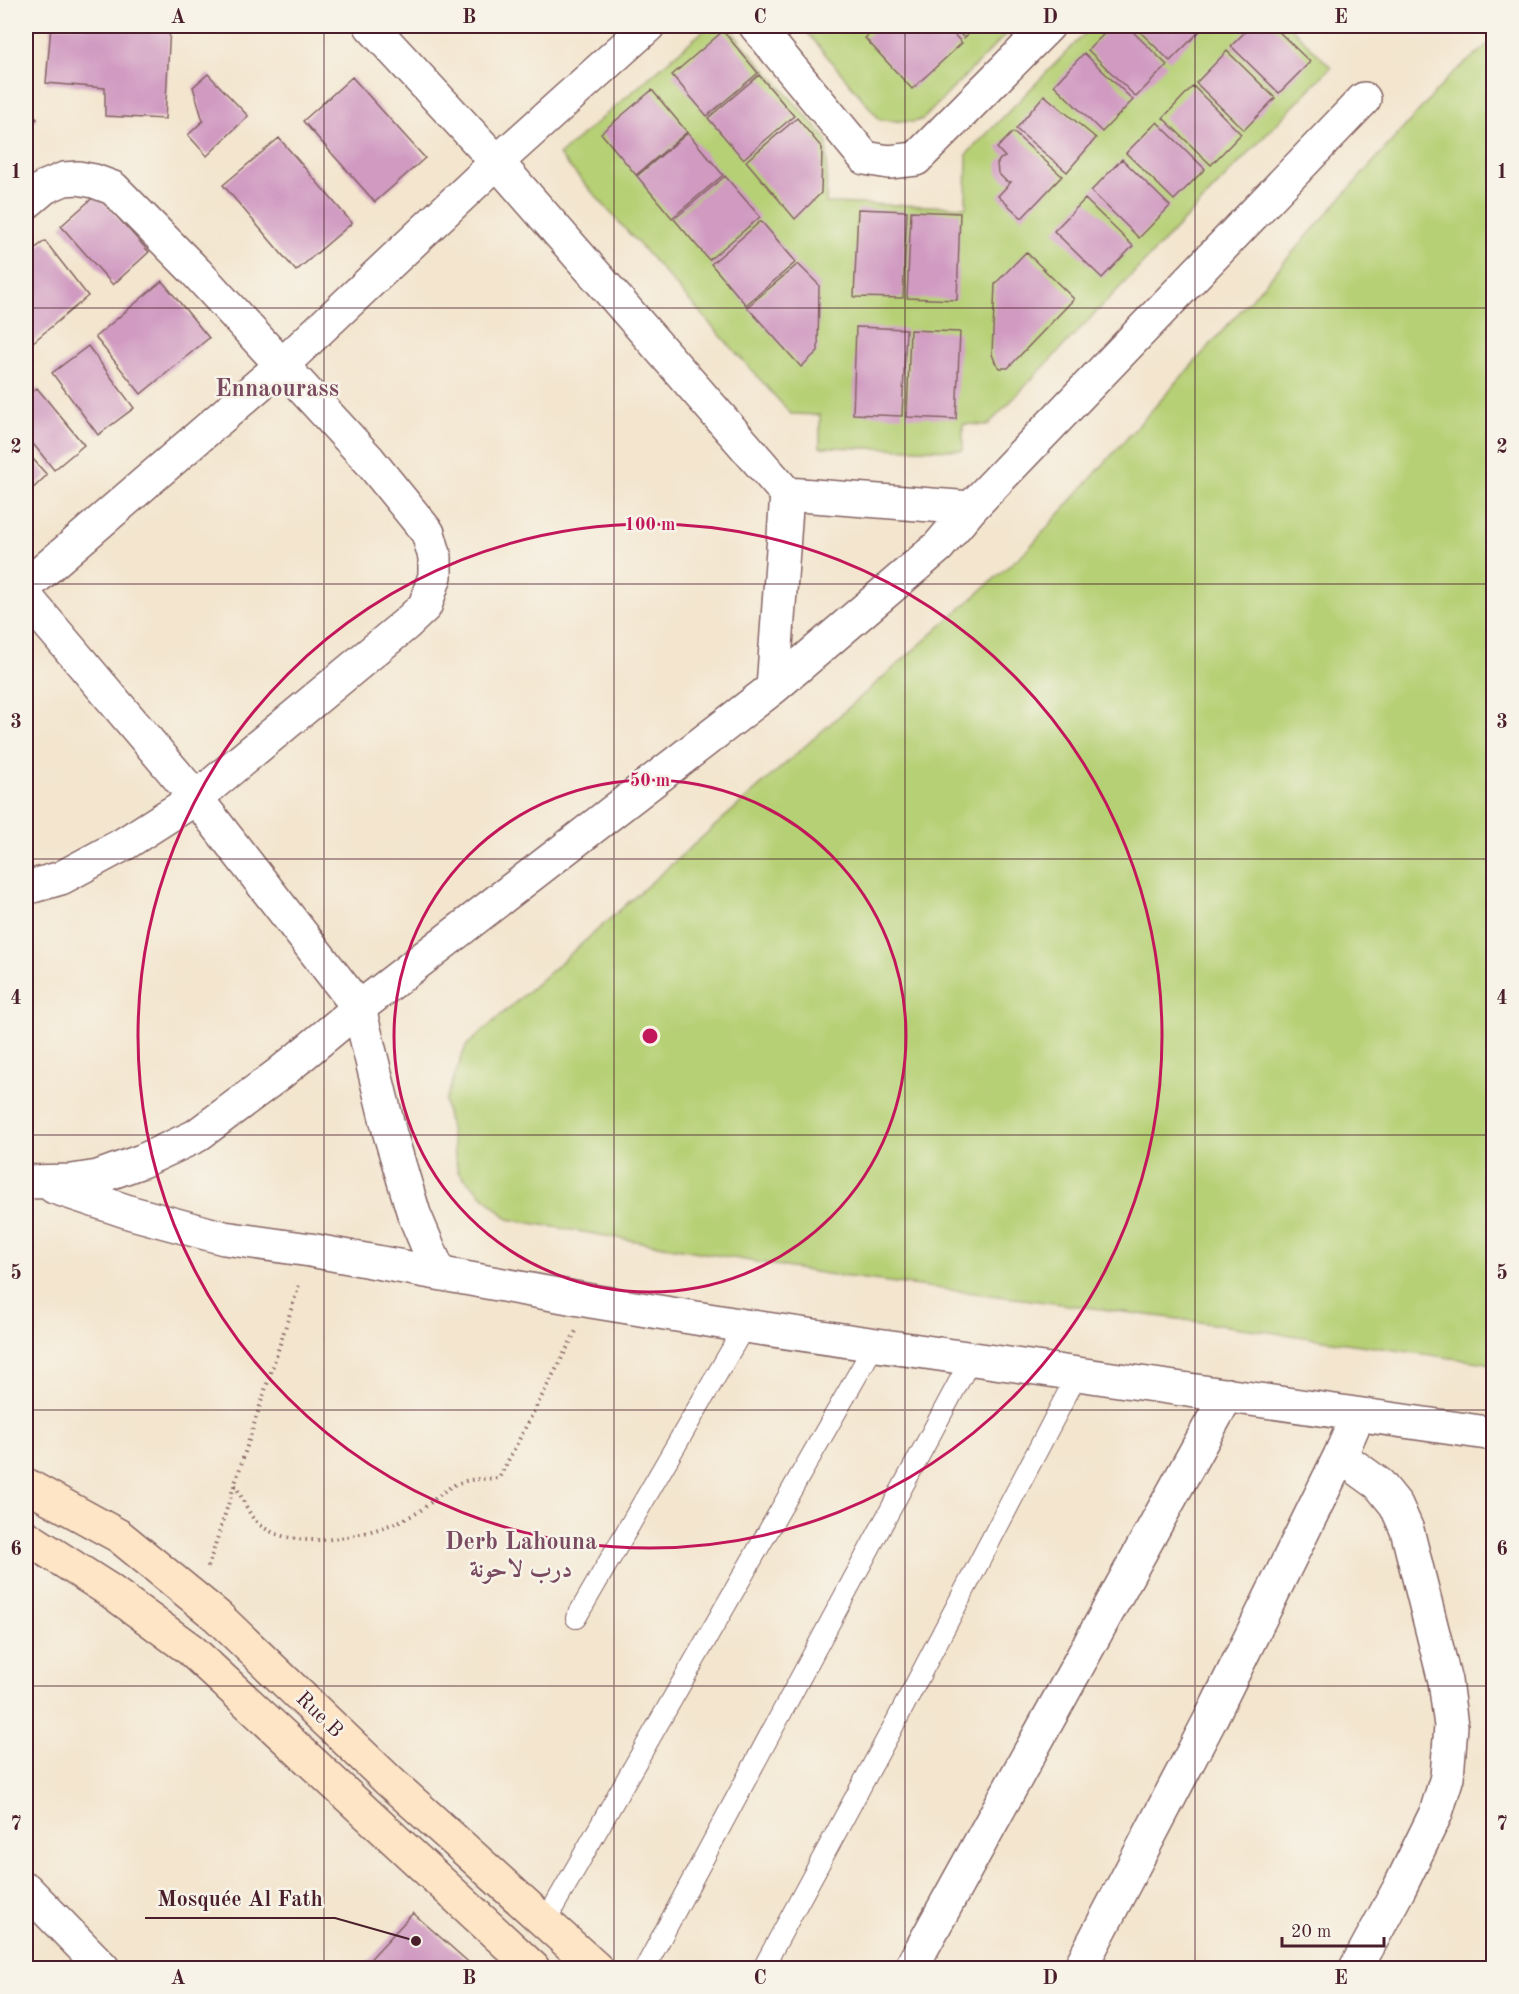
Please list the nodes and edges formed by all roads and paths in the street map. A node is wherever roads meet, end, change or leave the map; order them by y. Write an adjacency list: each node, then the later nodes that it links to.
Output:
1 (371, 26): 6 (street)
2 (648, 26): 6 (street)
3 (756, 26): 4 (street)
4 (1048, 26)
5 (1364, 99): 10 (street)
6 (497, 162): 8 (street); 9 (street)
7 (26, 203): 8 (street)
8 (282, 365): 11 (street); 14 (street)
9 (787, 494): 10 (street); 13 (street)
10 (971, 508): 13 (street)
11 (26, 586)
12 (26, 597): 14 (street)
13 (773, 688): 16 (street)
14 (196, 798): 15 (street); 16 (street)
15 (26, 888)
16 (359, 1008): 17 (street); 19 (street)
17 (33, 1182): 18 (street)
18 (310, 1250): 19 (street); 30 (path)
19 (439, 1273): 20 (street)
20 (591, 1301): 21 (street); 30 (path)
21 (745, 1326): 22 (street); 33 (lane)
22 (875, 1344): 23 (street); 35 (lane)
23 (971, 1359): 24 (street); 39 (lane)
24 (1078, 1373): 25 (street); 40 (lane)
25 (1227, 1395): 26 (street); 41 (street)
26 (1358, 1414): 27 (street); 28 (street)
27 (1494, 1434)
28 (1340, 1456): 42 (street); 43 (street)
29 (26, 1485): 32 (street, Rue B)
30 (235, 1485): 32 (path)
31 (26, 1537): 37 (street, Rue B)
32 (198, 1600): 35 (street, Rue B)
33 (576, 1618)
34 (26, 1889): 36 (street)
35 (545, 1922): 38 (street, Rue B)
36 (103, 1968)
37 (533, 1968)
38 (596, 1968)
39 (645, 1968)
40 (763, 1968)
41 (911, 1968)
42 (1082, 1968)
43 (1356, 1968)

